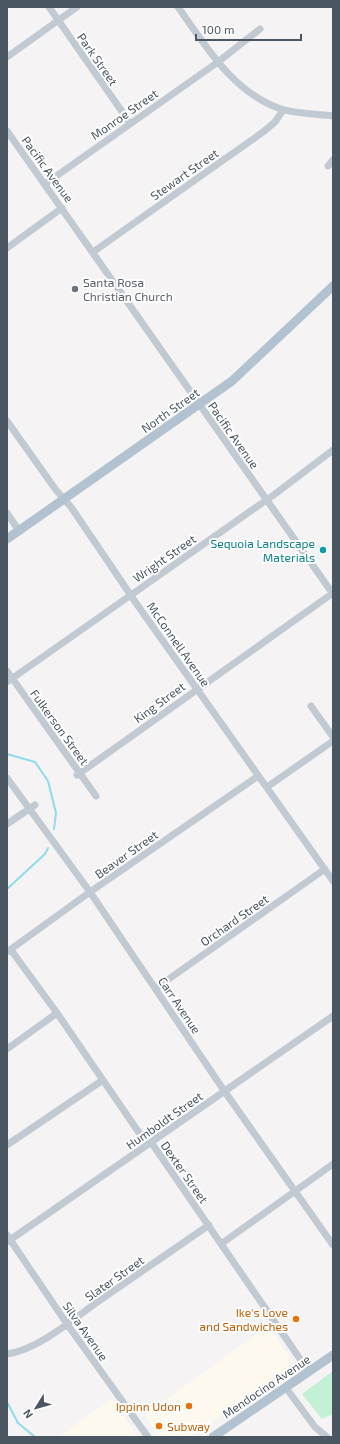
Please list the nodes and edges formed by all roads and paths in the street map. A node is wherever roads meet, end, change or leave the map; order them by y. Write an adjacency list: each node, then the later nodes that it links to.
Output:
1 (49, 7): 4 (street, Park Street)
2 (77, 7): 4 (street)
3 (178, 7): 7 (street)
4 (58, 20): 6 (street); 10 (street, Park Street)
5 (260, 29): 7 (street, Monroe Street)
6 (7, 57)
7 (218, 62): 8 (street); 10 (street, Monroe Street)
8 (283, 110): 9 (street); 15 (street, Stewart Street)
9 (333, 116)
10 (130, 123): 12 (street, Monroe Street)
11 (7, 131): 12 (street, Pacific Avenue)
12 (45, 184): 13 (street, Pacific Avenue)
13 (62, 208): 14 (street); 15 (street, Pacific Avenue)
14 (7, 248)
15 (93, 252): 17 (street, Pacific Avenue)
16 (333, 286): 17 (main road, North Street)
17 (199, 405): 20 (main road, North Street); 21 (street, Pacific Avenue)
18 (7, 421): 20 (street, McConnell Avenue)
19 (333, 450): 21 (street, Wright Street)
20 (64, 498): 23 (main road, North Street); 26 (street, McConnell Avenue)
21 (266, 500): 25 (street, Pacific Avenue); 26 (street, Wright Street)
22 (7, 513): 23 (street)
23 (19, 530): 24 (main road, North Street)
24 (7, 539)
25 (333, 594): 29 (street, King Street)
26 (130, 595): 28 (street, Wright Street); 29 (street, McConnell Avenue)
27 (7, 671): 28 (street, Fulkerson Street)
28 (10, 681): 33 (street, Fulkerson Street)
29 (197, 689): 33 (street, King Street); 34 (street, McConnell Avenue)
30 (311, 706): 31 (street)
31 (333, 737)
32 (333, 741): 36 (street)
33 (78, 774): 37 (street, Fulkerson Street)
34 (258, 776): 36 (street, McConnell Avenue); 43 (street, Beaver Street)
35 (7, 778): 39 (street, Carr Avenue)
36 (267, 787): 41 (street, McConnell Avenue)
37 (96, 796)
38 (35, 805): 39 (street)
39 (28, 810): 40 (street); 43 (street, Carr Avenue)
40 (7, 824)
41 (325, 869): 42 (street, McConnell Avenue); 45 (street, Orchard Street)
42 (333, 881)
43 (90, 892): 44 (street, Beaver Street); 45 (street, Carr Avenue)
44 (9, 951): 46 (street, Dexter Street)
45 (156, 988): 50 (street, Carr Avenue)
46 (57, 1013): 48 (street); 49 (street, Dexter Street)
47 (333, 1016): 50 (street, Humboldt Street)
48 (7, 1049)
49 (103, 1080): 51 (street, Dexter Street); 52 (street)
50 (225, 1092): 51 (street, Humboldt Street); 54 (street, Carr Avenue)
51 (151, 1142): 55 (street, Dexter Street); 56 (street, Humboldt Street)
52 (7, 1146)
53 (333, 1164): 54 (street)
54 (295, 1192): 57 (street); 58 (street, Carr Avenue)
55 (209, 1225): 57 (street, Dexter Street); 59 (street, Slater Street)
56 (8, 1239): 59 (street, Silva Avenue)
57 (221, 1244): 62 (street, Dexter Street)
58 (333, 1245)
59 (67, 1324): 60 (street, Slater Street); 64 (street, Silva Avenue)
60 (7, 1354)
61 (333, 1355): 62 (main road, Mendocino Avenue)
62 (309, 1372): 63 (main road, Mendocino Avenue)
63 (286, 1388): 65 (main road, Mendocino Avenue); 66 (street)
64 (148, 1437)
65 (213, 1437)
66 (326, 1437)

